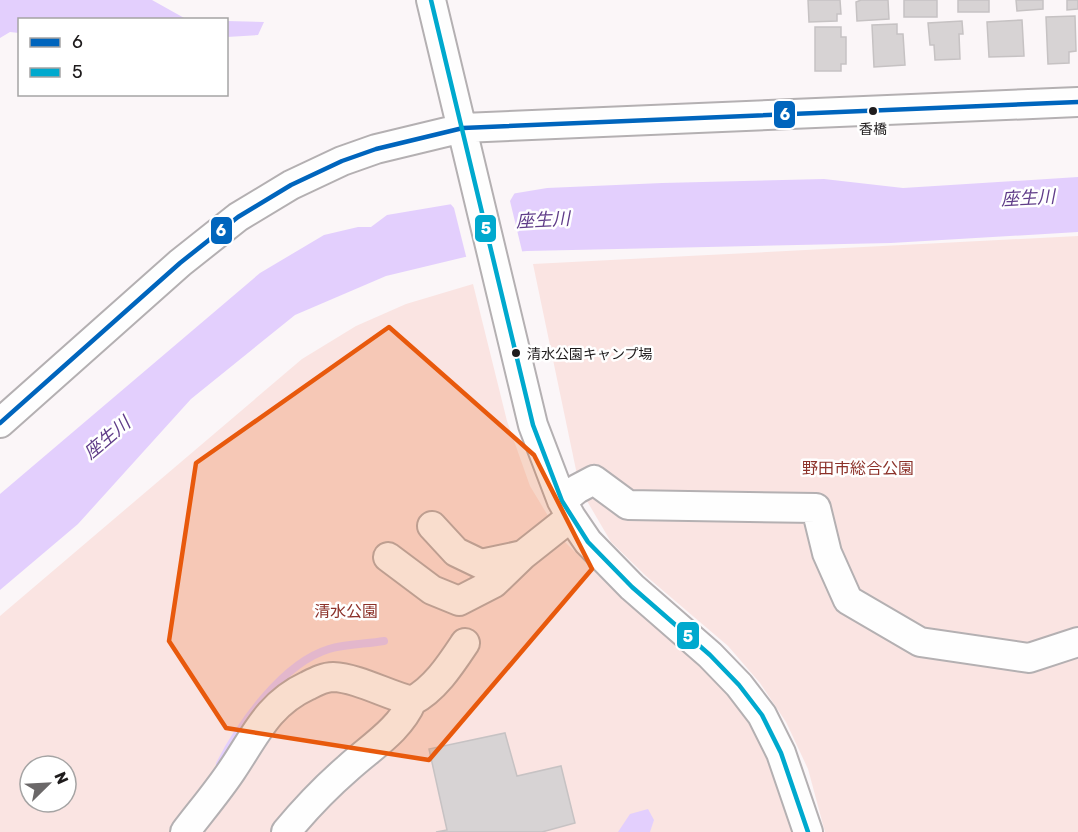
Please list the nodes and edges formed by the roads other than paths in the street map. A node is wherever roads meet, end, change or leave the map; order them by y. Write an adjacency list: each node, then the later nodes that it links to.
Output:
1 (431, 0): 3 (street)
2 (1078, 102): 3 (street)
3 (463, 128): 4 (street); 5 (street)
4 (0, 423)
5 (567, 509): 7 (street); 9 (street); 14 (street)
6 (432, 526): 7 (street)
7 (522, 555): 8 (street)
8 (388, 557)
9 (1078, 642)
10 (465, 643): 11 (street)
11 (412, 701): 12 (street); 13 (street)
12 (185, 832)
13 (286, 832)
14 (808, 832)

